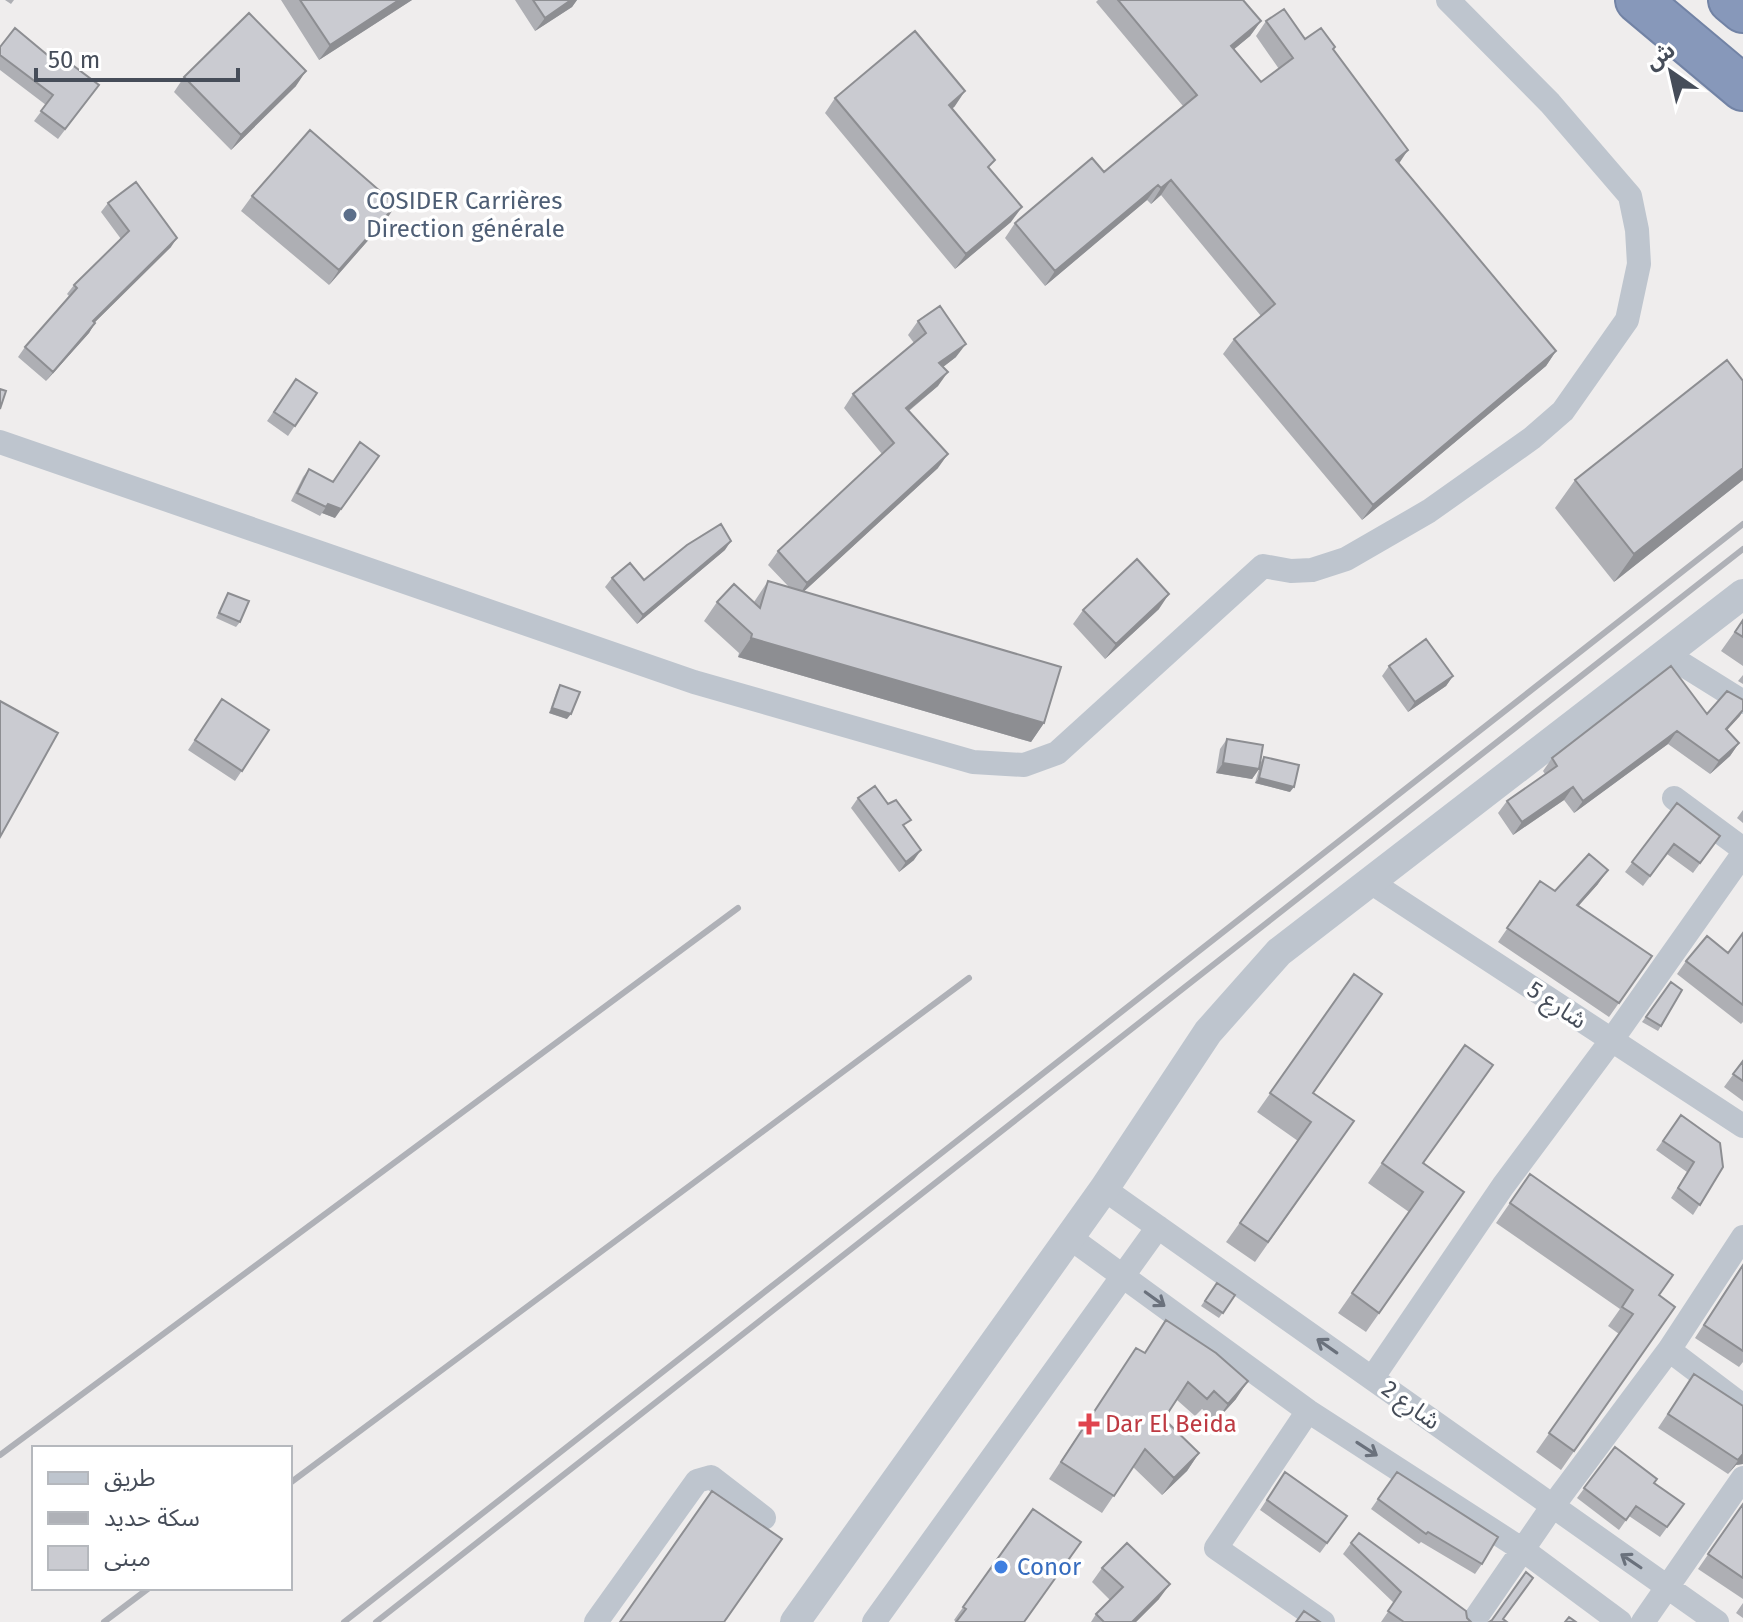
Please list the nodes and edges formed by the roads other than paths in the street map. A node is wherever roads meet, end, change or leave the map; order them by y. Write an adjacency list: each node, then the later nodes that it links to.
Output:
1 (1448, 0): 6 (street)
2 (1638, 0): 5 (highway)
3 (1731, 0): 4 (highway)
4 (1743, 10)
5 (1743, 88)
6 (0, 442)
7 (1743, 594): 8 (street)
8 (1666, 654): 9 (street); 12 (street)
9 (1743, 702)
10 (1674, 798): 11 (street)
11 (1743, 851): 13 (street)
12 (1372, 883): 13 (street, شارع 5); 15 (street)
13 (1611, 1041): 14 (street, شارع 5); 21 (street)
14 (1743, 1126)
15 (1104, 1189): 16 (street, شارع 2); 17 (street)
16 (1158, 1227): 19 (street); 21 (street, شارع 2, one-way to 16)
17 (1069, 1237): 19 (street); 30 (street)
18 (1743, 1237): 20 (street)
19 (1123, 1275): 23 (street, one-way to 23); 31 (street)
20 (1669, 1350): 22 (street); 25 (street)
21 (1373, 1377): 25 (street, شارع 2)
22 (1743, 1406)
23 (1308, 1411): 27 (street, one-way to 27); 32 (street)
24 (1743, 1478): 28 (street)
25 (1552, 1507): 27 (street); 28 (street, شارع 2, one-way to 25)
26 (764, 1518): 29 (street)
27 (1523, 1550): 33 (street); 34 (street)
28 (1669, 1587): 35 (street); 36 (street, شارع 2)
29 (596, 1622)
30 (795, 1622)
31 (874, 1622)
32 (1323, 1622)
33 (1473, 1622)
34 (1620, 1622)
35 (1643, 1622)
36 (1717, 1622)

